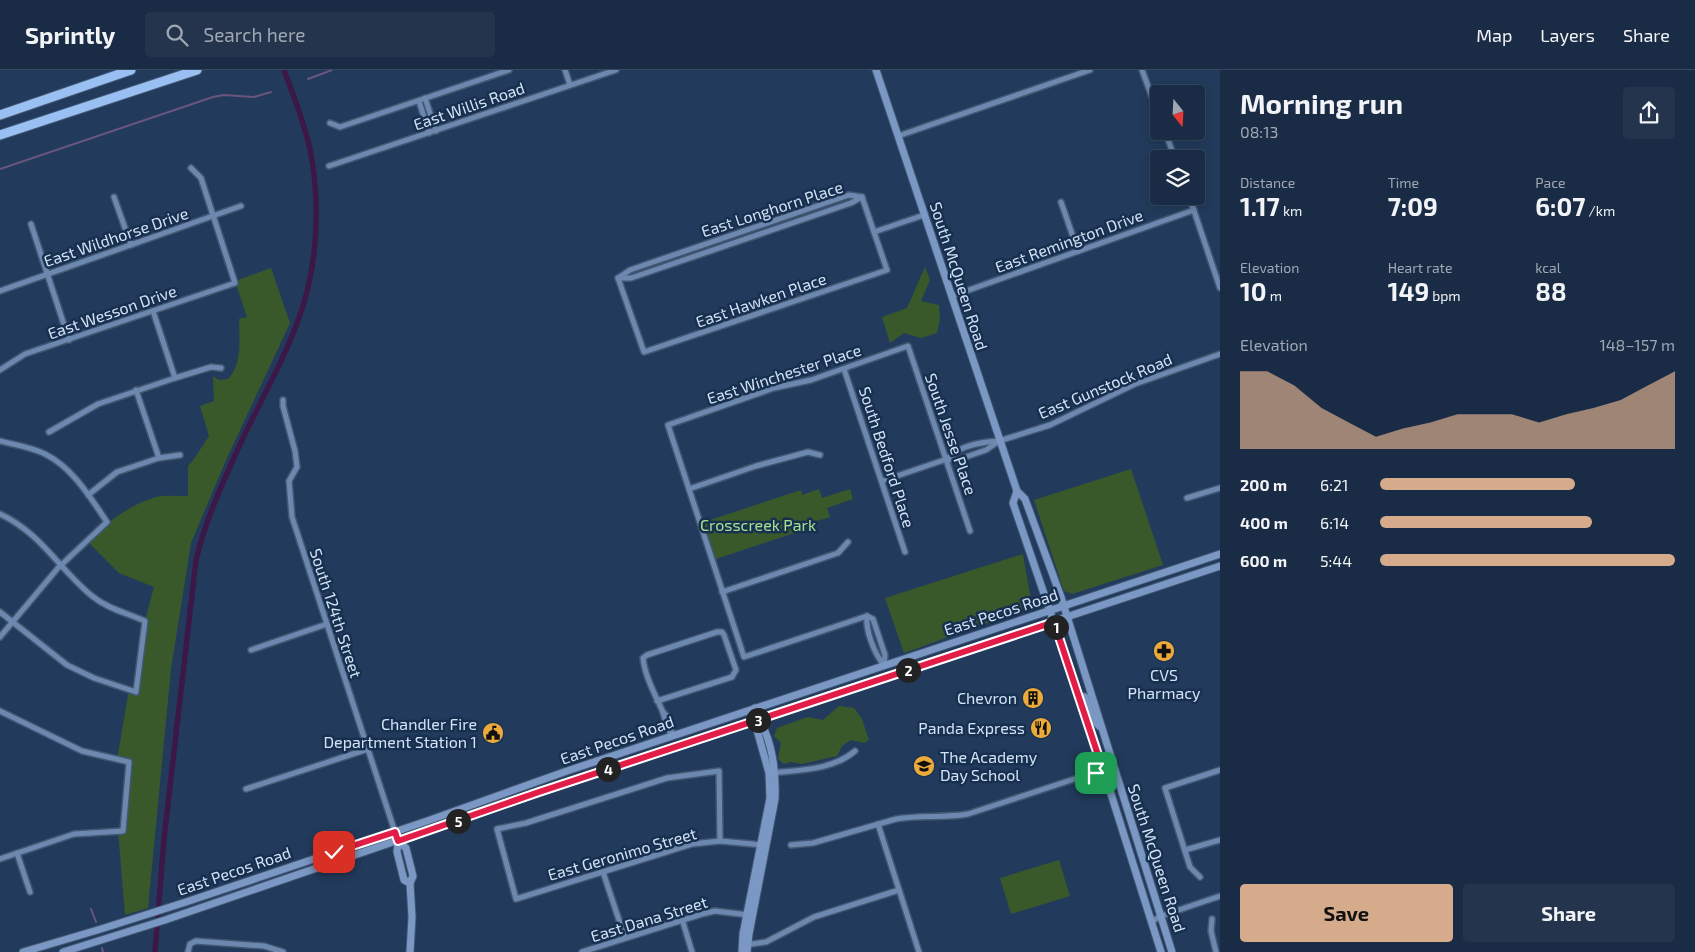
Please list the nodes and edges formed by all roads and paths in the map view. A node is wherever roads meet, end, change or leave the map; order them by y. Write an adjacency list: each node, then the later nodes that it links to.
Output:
1 (131, 70): 13 (highway)
2 (197, 70): 19 (highway)
3 (509, 70): 11 (street)
4 (565, 70): 9 (street)
5 (616, 70): 9 (street, East Willis Road)
6 (876, 70): 23 (main road, South McQueen Road)
7 (1090, 70): 23 (street)
8 (1142, 70): 10 (street)
9 (570, 86): 20 (street, East Willis Road)
10 (1150, 92)
11 (425, 98): 12 (street); 15 (street)
12 (418, 101): 16 (street); 18 (street)
13 (37, 103): 14 (highway); 17 (highway)
14 (0, 110)
15 (430, 112): 16 (street); 20 (street)
16 (423, 114): 21 (street)
17 (0, 115)
18 (330, 123)
19 (24, 127): 22 (highway); 24 (highway)
20 (436, 131): 21 (street, East Willis Road)
21 (430, 133): 25 (street, East Willis Road)
22 (0, 135)
23 (898, 136): 35 (main road, South McQueen Road)
24 (0, 142)
25 (329, 166)
26 (191, 168): 36 (street)
27 (114, 197): 43 (street)
28 (862, 197): 30 (street, East Longhorn Place); 33 (street, East Longhorn Place); 40 (street)
29 (1061, 202): 45 (street)
30 (828, 203): 33 (street); 37 (street, East Longhorn Place)
31 (1192, 205): 34 (street)
32 (241, 206): 36 (street, East Wildhorse Drive)
33 (831, 210): 39 (street, East Longhorn Place)
34 (1194, 210): 45 (street, East Remington Drive); 51 (street)
35 (924, 215): 40 (street); 53 (main road, South McQueen Road)
36 (214, 216): 43 (street, East Wildhorse Drive); 54 (street, East Wesson Drive)
37 (783, 218): 39 (street); 41 (street, East Longhorn Place)
38 (31, 224): 49 (street)
39 (786, 226): 42 (street, East Longhorn Place)
40 (874, 232): 50 (street, East Hawken Place)
41 (735, 234): 42 (street); 44 (street, East Longhorn Place)
42 (738, 242): 46 (street, East Longhorn Place)
43 (131, 245): 49 (street, East Wildhorse Drive)
44 (690, 250): 46 (street); 47 (street, East Longhorn Place)
45 (1078, 251): 53 (street, East Remington Drive)
46 (692, 257): 48 (street, East Longhorn Place)
47 (645, 265): 48 (street); 50 (street, East Longhorn Place)
48 (648, 272): 50 (street, East Longhorn Place)
49 (48, 274): 52 (street, East Wildhorse Drive); 55 (street)
50 (618, 278)
51 (1220, 288)
52 (0, 291)
53 (952, 296): 66 (main road, South McQueen Road)
54 (153, 311): 55 (street, East Wesson Drive); 61 (street)
55 (69, 340): 60 (street, East Wesson Drive)
56 (908, 346): 59 (street, East Winchester Place); 70 (street, South Jesse Place)
57 (1220, 354): 66 (street, East Gunstock Road)
58 (221, 368): 61 (street)
59 (844, 369): 71 (street, South Bedford Place); 73 (street, East Winchester Place)
60 (0, 370)
61 (175, 378): 62 (street)
62 (136, 390): 64 (street); 69 (street)
63 (283, 400): 93 (street, South 124th Street)
64 (50, 432)
65 (0, 440): 75 (street)
66 (999, 441): 70 (street, East Gunstock Road); 74 (main road, South McQueen Road)
67 (180, 455): 69 (street)
68 (820, 455): 73 (street)
69 (159, 458): 75 (street)
70 (947, 459): 71 (street, East Gunstock Road); 78 (street, South Jesse Place)
71 (882, 480): 80 (street, South Bedford Place)
72 (1220, 488): 76 (street)
73 (689, 489): 86 (street)
74 (1016, 491): 87 (main road, South McQueen Road); 88 (main road, South McQueen Road)
75 (88, 495): 82 (street)
76 (1187, 498)
77 (0, 514): 82 (street)
78 (970, 531)
79 (848, 542): 86 (street)
80 (905, 552)
81 (1220, 554): 84 (main road, East Pecos Road)
82 (61, 565): 91 (street); 91 (street)
83 (1220, 566): 85 (main road, East Pecos Road)
84 (1159, 574): 85 (main road); 87 (main road, East Pecos Road)
85 (1163, 585): 90 (main road, East Pecos Road)
86 (722, 592): 97 (street)
87 (1064, 606): 88 (main road, East Pecos Road); 90 (main road, South McQueen Road)
88 (1050, 610): 92 (main road, South McQueen Road); 96 (main road, East Pecos Road)
89 (0, 612): 91 (street)
90 (1067, 618): 92 (main road, East Pecos Road); 104 (main road, South McQueen Road)
91 (12, 622): 94 (street)
92 (1054, 622): 98 (main road, East Pecos Road); 99 (main road, South McQueen Road)
93 (327, 624): 95 (street); 107 (street, South 124th Street)
94 (0, 637)
95 (251, 650)
96 (909, 657): 97 (main road, East Pecos Road); 98 (main road)
97 (884, 665): 101 (main road, East Pecos Road)
98 (913, 668): 103 (main road, East Pecos Road)
99 (1079, 696): 104 (main road); 110 (main road, South McQueen Road)
100 (657, 701): 100 (street); 105 (street)
101 (755, 708): 103 (main road); 105 (main road, East Pecos Road)
102 (0, 711): 124 (street)
103 (758, 720): 106 (main road, East Pecos Road); 113 (main road)
104 (1102, 729): 109 (main road, South McQueen Road)
105 (672, 736): 106 (main road); 112 (main road, East Pecos Road)
106 (676, 747): 114 (main road, East Pecos Road)
107 (368, 749): 115 (street); 117 (street, South 124th Street)
108 (855, 751): 113 (street)
109 (1114, 766): 110 (street); 132 (main road, South McQueen Road)
110 (1103, 770): 116 (street); 135 (main road, South McQueen Road)
111 (1220, 770): 123 (street)
112 (567, 771): 114 (main road); 117 (main road, East Pecos Road)
113 (772, 773): 121 (main road)
114 (571, 782): 119 (main road, East Pecos Road)
115 (246, 789)
116 (878, 824): 122 (street); 128 (street)
117 (395, 832): 119 (main road); 138 (main road, East Pecos Road)
118 (1220, 840): 123 (street)
119 (398, 841): 139 (main road, East Pecos Road); 142 (main road)
120 (720, 841): 121 (street, East Geronimo Street); 126 (street, East Geronimo Street); 126 (street, East Geronimo Street)
121 (763, 845): 131 (main road)
122 (791, 845)
123 (1186, 850): 127 (street)
124 (17, 853): 125 (street); 129 (street)
125 (0, 859)
126 (603, 872): 136 (street)
127 (1200, 877)
128 (899, 890): 137 (street); 145 (street)
129 (30, 892)
130 (1220, 896): 132 (street)
131 (749, 915): 133 (street, East Dana Street); 137 (main road)
132 (1161, 916): 135 (street); 147 (main road, South McQueen Road)
133 (682, 919): 136 (street, East Dana Street); 144 (street)
134 (1212, 919): 148 (street)
135 (1152, 922): 146 (main road, South McQueen Road)
136 (625, 938): 143 (street, East Dana Street)
137 (745, 948)
138 (23, 952)
139 (63, 952)
140 (188, 952): 141 (street)
141 (283, 952)
142 (410, 952)
143 (582, 952)
144 (692, 952)
145 (919, 952)
146 (1161, 952)
147 (1172, 952)
148 (1216, 952)

